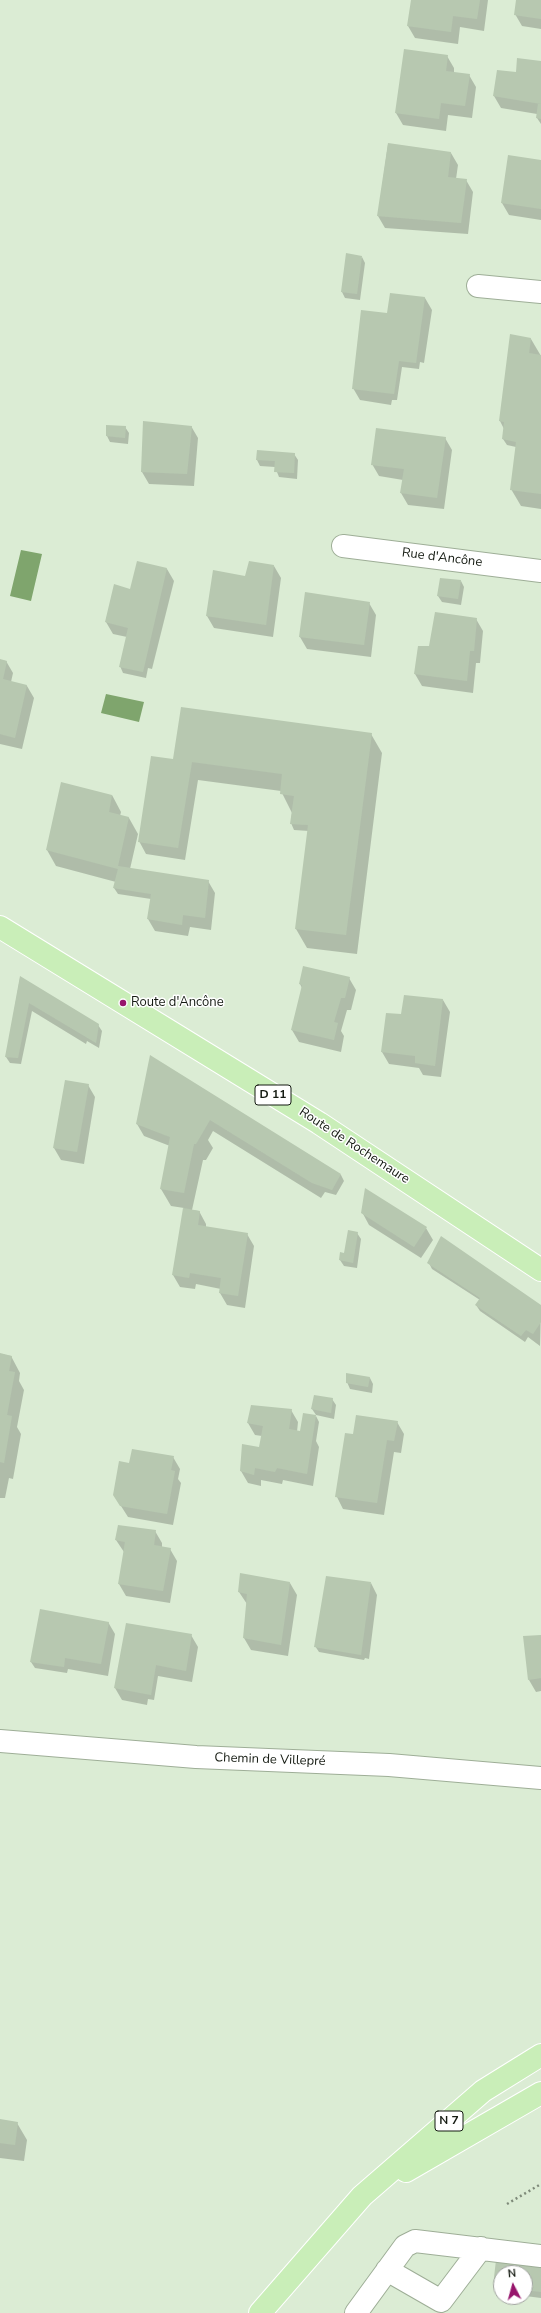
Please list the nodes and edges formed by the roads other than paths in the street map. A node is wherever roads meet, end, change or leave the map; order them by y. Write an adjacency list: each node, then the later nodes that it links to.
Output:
1 (478, 286): 2 (street)
2 (541, 292)
3 (343, 546): 4 (street, Rue d'Ancône)
4 (541, 571)
5 (0, 927): 6 (main road, Route de Rochemaure / D 11)
6 (541, 1270)
7 (0, 1741): 8 (street, Chemin de Villepré)
8 (541, 1778)
9 (541, 2054): 11 (main road, N 7)
10 (541, 2093): 11 (main road, N 7)
11 (362, 2196): 15 (main road, N 7)
12 (481, 2248): 13 (street); 14 (street); 14 (street)
13 (541, 2256)
14 (387, 2270): 16 (street)
15 (260, 2313)
16 (356, 2313)

